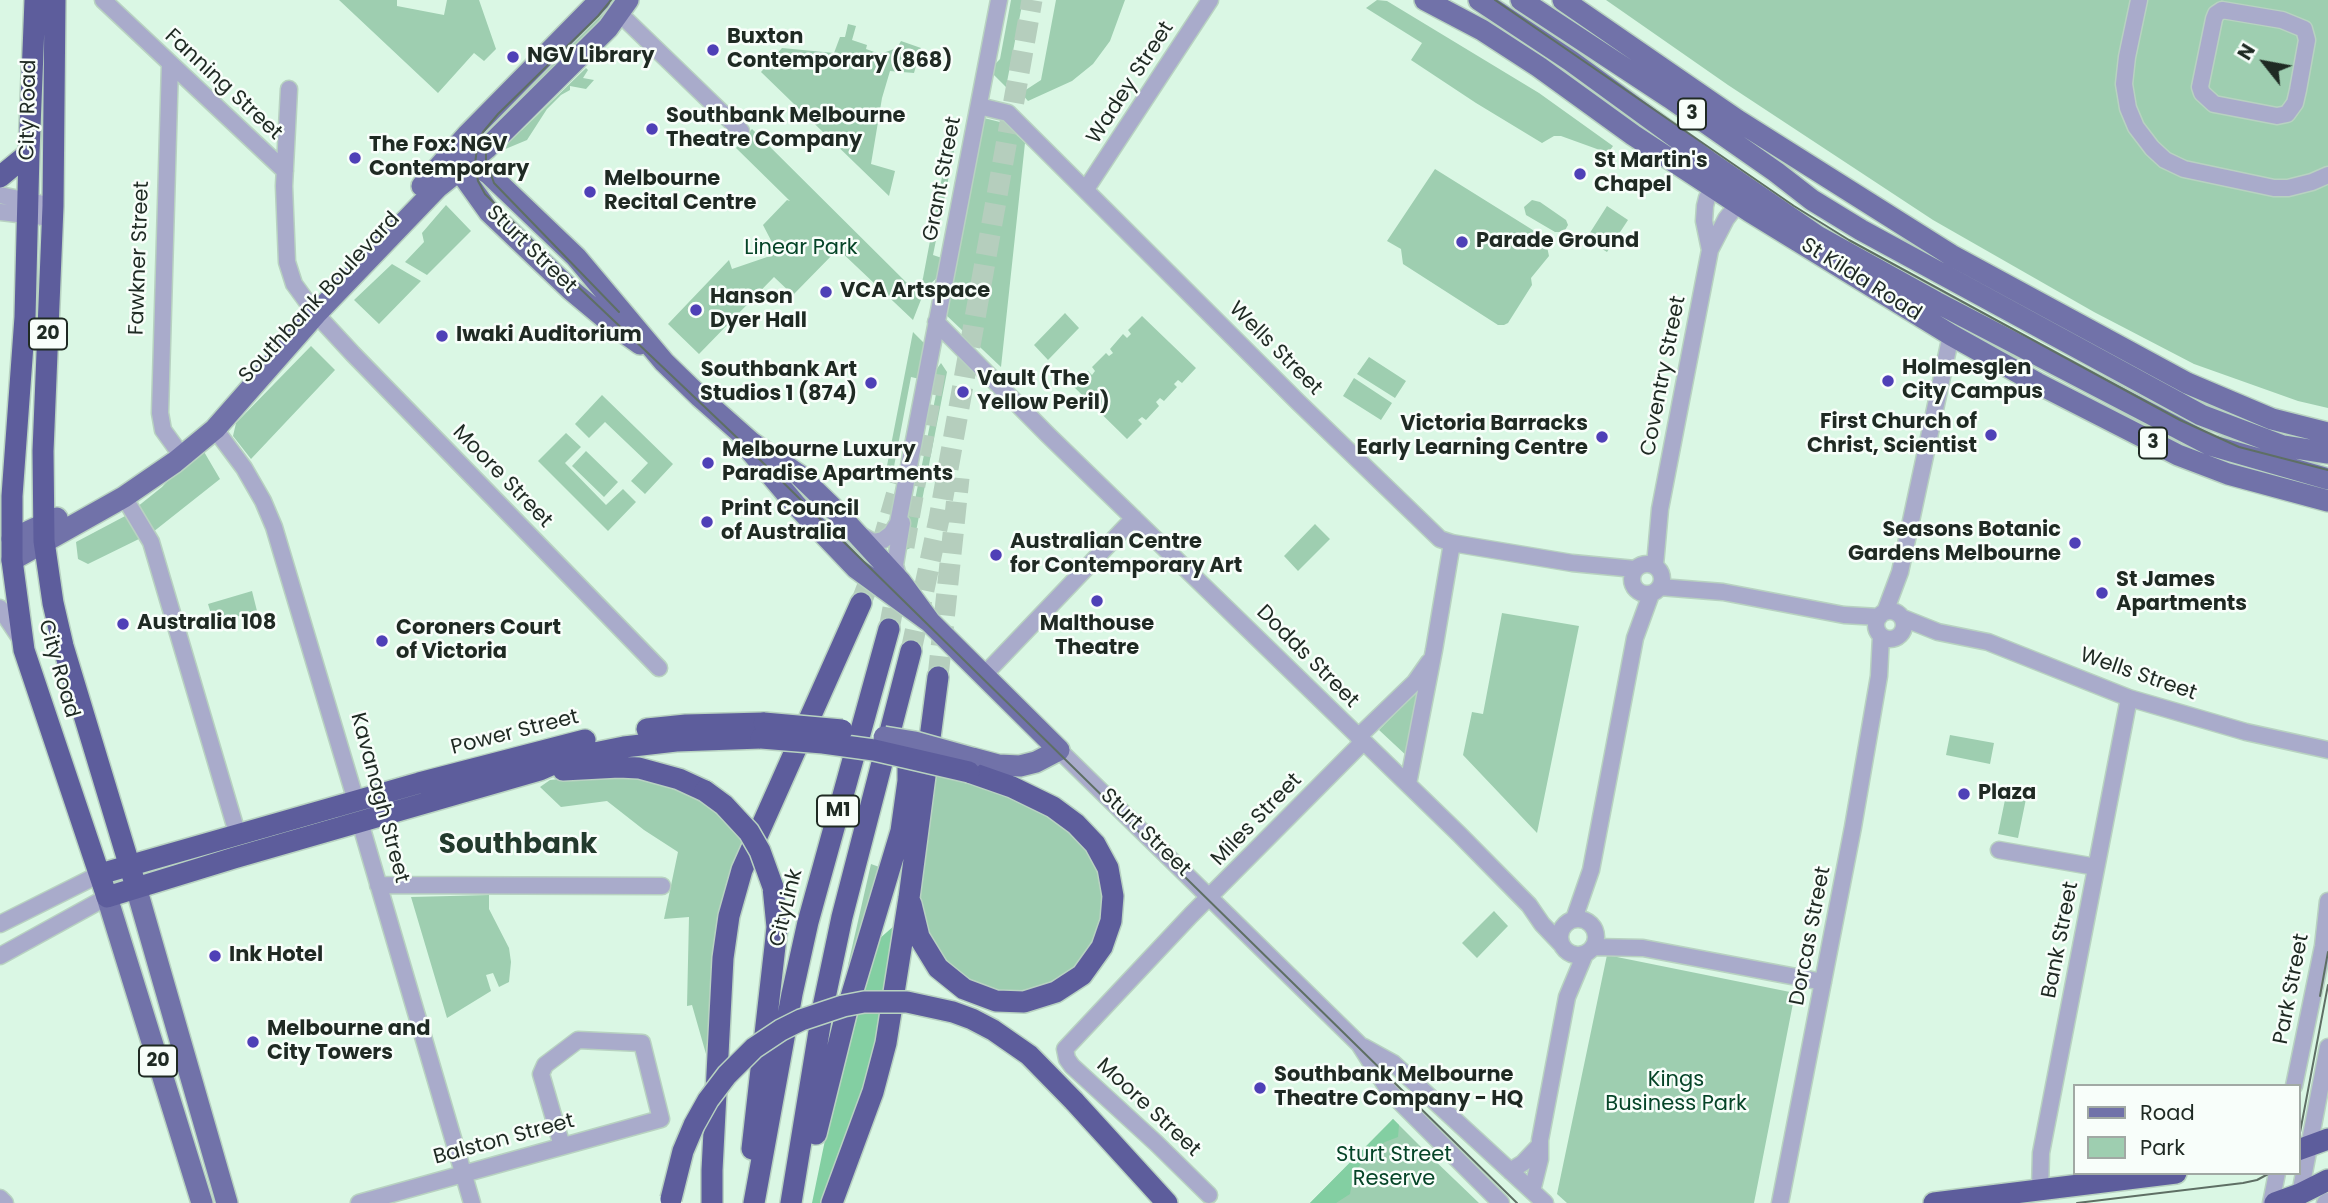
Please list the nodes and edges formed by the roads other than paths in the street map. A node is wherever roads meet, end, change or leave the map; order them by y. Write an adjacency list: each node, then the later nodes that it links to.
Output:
1 (35, 0): 19 (highway, City Road / 20)
2 (55, 0): 31 (highway, City Road / 20)
3 (103, 0): 13 (street, Fanning Street)
4 (600, 0): 20 (main road, Southbank Boulevard)
5 (999, 0): 16 (street, Grant Street)
6 (1210, 0): 26 (street, Wadey Street)
7 (1425, 0): 24 (main road, St Kilda Road / 3)
8 (1479, 0): 24 (main road, St Kilda Road)
9 (1521, 0): 33 (main road, St Kilda Road / 3)
10 (1563, 0): 33 (main road, St Kilda Road)
11 (2139, 0): 22 (street)
12 (624, 7): 17 (street); 18 (main road, Southbank Boulevard)
13 (170, 64): 21 (street, Fanning Street); 44 (street, Fawkner Street)
14 (289, 89): 21 (street)
15 (2205, 97): 15 (street)
16 (979, 106): 26 (street, Wells Street); 36 (street, Grant Street)
17 (741, 131)
18 (494, 142): 20 (main road, Southbank Boulevard); 25 (main road)
19 (29, 153): 23 (highway); 29 (highway, City Road / 20)
20 (461, 161): 25 (main road, Sturt Street); 34 (main road, Southbank Boulevard); 39 (main road, Sturt Street)
21 (285, 171): 34 (street)
22 (2326, 171)
23 (0, 177)
24 (1718, 180): 28 (main road, St Kilda Road); 32 (street, Coventry Street)
25 (501, 184): 39 (main road, Sturt Street)
26 (1086, 189): 53 (street, Wells Street)
27 (0, 195): 29 (street)
28 (1743, 197): 32 (street, Coventry Street); 35 (main road, St Kilda Road); 37 (main road, St Kilda Road / 3)
29 (28, 208): 30 (street); 31 (street); 54 (highway, City Road / 20)
30 (0, 212)
31 (52, 212): 51 (highway, City Road / 20)
32 (1710, 250): 55 (street, Coventry Street)
33 (1972, 279): 35 (main road); 43 (main road, St Kilda Road); 45 (main road, St Kilda Road / 3)
34 (313, 310): 41 (main road, Southbank Boulevard); 65 (street, Moore Street)
35 (1957, 313): 37 (main road); 46 (main road, St Kilda Road)
36 (936, 322): 38 (street, Dodds Street); 40 (street, Grant Street)
37 (1951, 335): 49 (main road, St Kilda Road / 3); 60 (street, Dorcas Street)
38 (974, 360): 40 (street); 50 (street, Dodds Street)
39 (664, 362): 42 (main road, Sturt Street)
40 (929, 365): 47 (street, Grant Street)
41 (211, 425): 44 (main road, Southbank Boulevard); 48 (main road, Southbank Boulevard); 78 (street, Kavanagh Street)
42 (730, 425): 52 (main road, Sturt Street); 59 (main road, Sturt Street)
43 (2328, 433)
44 (176, 448): 51 (main road, Southbank Boulevard)
45 (2328, 453)
46 (2328, 479)
47 (905, 496): 52 (street, Grant Street); 56 (street, Grant Street)
48 (124, 497): 51 (main road, Southbank Boulevard); 79 (street)
49 (2328, 501)
50 (1134, 519): 66 (street); 71 (street, Dodds Street)
51 (44, 533): 54 (main road, Southbank Boulevard); 81 (highway, City Road / 20)
52 (859, 534): 56 (main road, Sturt Street)
53 (1452, 543): 55 (street, Wells Street); 63 (street, Miles Street)
54 (6, 552): 62 (highway, City Road / 20)
55 (1647, 578): 60 (street, Wells Street); 93 (street, Coventry Street)
56 (900, 581): 59 (main road, Sturt Street)
57 (861, 603): 124 (highway)
58 (0, 608): 62 (street)
59 (930, 622): 66 (main road, Sturt Street)
60 (1890, 626): 68 (street, Wells Street); 98 (street, Dorcas Street)
61 (889, 629): 126 (highway, CityLink / M1)
62 (21, 640): 83 (highway, City Road / 20)
63 (1434, 650): 71 (street, Miles Street); 77 (street, Miles Street)
64 (911, 651): 127 (highway, M1)
65 (659, 668)
66 (984, 676): 72 (main road, Sturt Street)
67 (938, 677): 89 (highway)
68 (2129, 698): 73 (street, Wells Street); 82 (street, Bank Street)
69 (763, 731): 70 (highway, Power Street, bridge); 74 (highway, Power Street, bridge); 76 (highway, Power Street); 78 (highway, Power Street)
70 (884, 737): 74 (highway, bridge); 75 (main road, Power Street, bridge)
71 (1360, 739): 77 (street, Dodds Street); 88 (street, Miles Street)
72 (1059, 750): 75 (main road, Power Street); 88 (street, Sturt Street)
73 (2328, 750)
74 (908, 756): 75 (highway, Power Street, bridge); 128 (highway)
75 (971, 765): 89 (highway, Power Street)
76 (540, 770): 78 (highway, Power Street); 125 (highway, bridge)
77 (1408, 784): 91 (street, Dodds Street)
78 (358, 811): 79 (highway, Power Street); 84 (street, Kavanagh Street)
79 (241, 845): 81 (highway, Power Street); 86 (highway, Power Street)
80 (1999, 850): 82 (street)
81 (129, 866): 83 (highway, Power Street); 86 (highway, City Road / 20)
82 (2096, 867): 113 (street, Bank Street)
83 (100, 874): 87 (highway, City Road / 20); 92 (street, Power Street)
84 (378, 885): 85 (street); 109 (street, Kavanagh Street)
85 (662, 886)
86 (136, 887): 87 (highway, Power Street); 120 (main road, City Road / 20)
87 (107, 897): 97 (street, Power Street); 119 (main road, City Road / 20)
88 (1210, 897): 100 (street, Sturt Street); 102 (street, Miles Street)
89 (909, 898): 104 (highway)
90 (2328, 901): 103 (street, Park Street)
91 (1529, 905): 93 (street, Dodds Street); 94 (street, Dodds Street)
92 (0, 924)
93 (1581, 924): 94 (street); 95 (street, Dodds Street); 96 (street)
94 (1564, 947): 96 (street, Dodds Street); 99 (street)
95 (1643, 948): 96 (street, Dodds Street); 98 (street, Dodds Street)
96 (1589, 950): 99 (street)
97 (0, 956)
98 (1823, 982): 134 (street, Dorcas Street)
99 (1567, 996): 107 (street)
100 (1359, 1044): 108 (street, Sturt Street); 132 (street, Sturt Street)
101 (2328, 1047): 105 (street)
102 (1065, 1049): 115 (street, Moore Street)
103 (2294, 1084)
104 (859, 1134): 129 (highway); 130 (highway)
105 (2312, 1145): 117 (street)
106 (562, 1146): 106 (street, Balston Street); 109 (street, Balston Street)
107 (1539, 1146): 108 (street); 114 (street)
108 (1510, 1171): 114 (street, Sturt Street)
109 (464, 1174): 121 (street, Balston Street); 122 (street, Kavanagh Street)
110 (2160, 1175): 113 (highway)
111 (2277, 1175): 136 (street)
112 (2328, 1180): 117 (highway)
113 (2040, 1190): 135 (highway)
114 (1532, 1191): 133 (street, Sturt Street)
115 (1209, 1195)
116 (0, 1198): 118 (street)
117 (2297, 1198): 136 (highway)
118 (5, 1203)
119 (202, 1203)
120 (227, 1203)
121 (359, 1203)
122 (472, 1203)
123 (670, 1203): 131 (highway, bridge)
124 (710, 1203)
125 (746, 1203)
126 (754, 1203)
127 (791, 1203)
128 (800, 1203)
129 (832, 1203)
130 (843, 1203)
131 (1167, 1203)
132 (1502, 1203)
133 (1545, 1203)
134 (1780, 1203)
135 (1934, 1203)
136 (2273, 1203)

